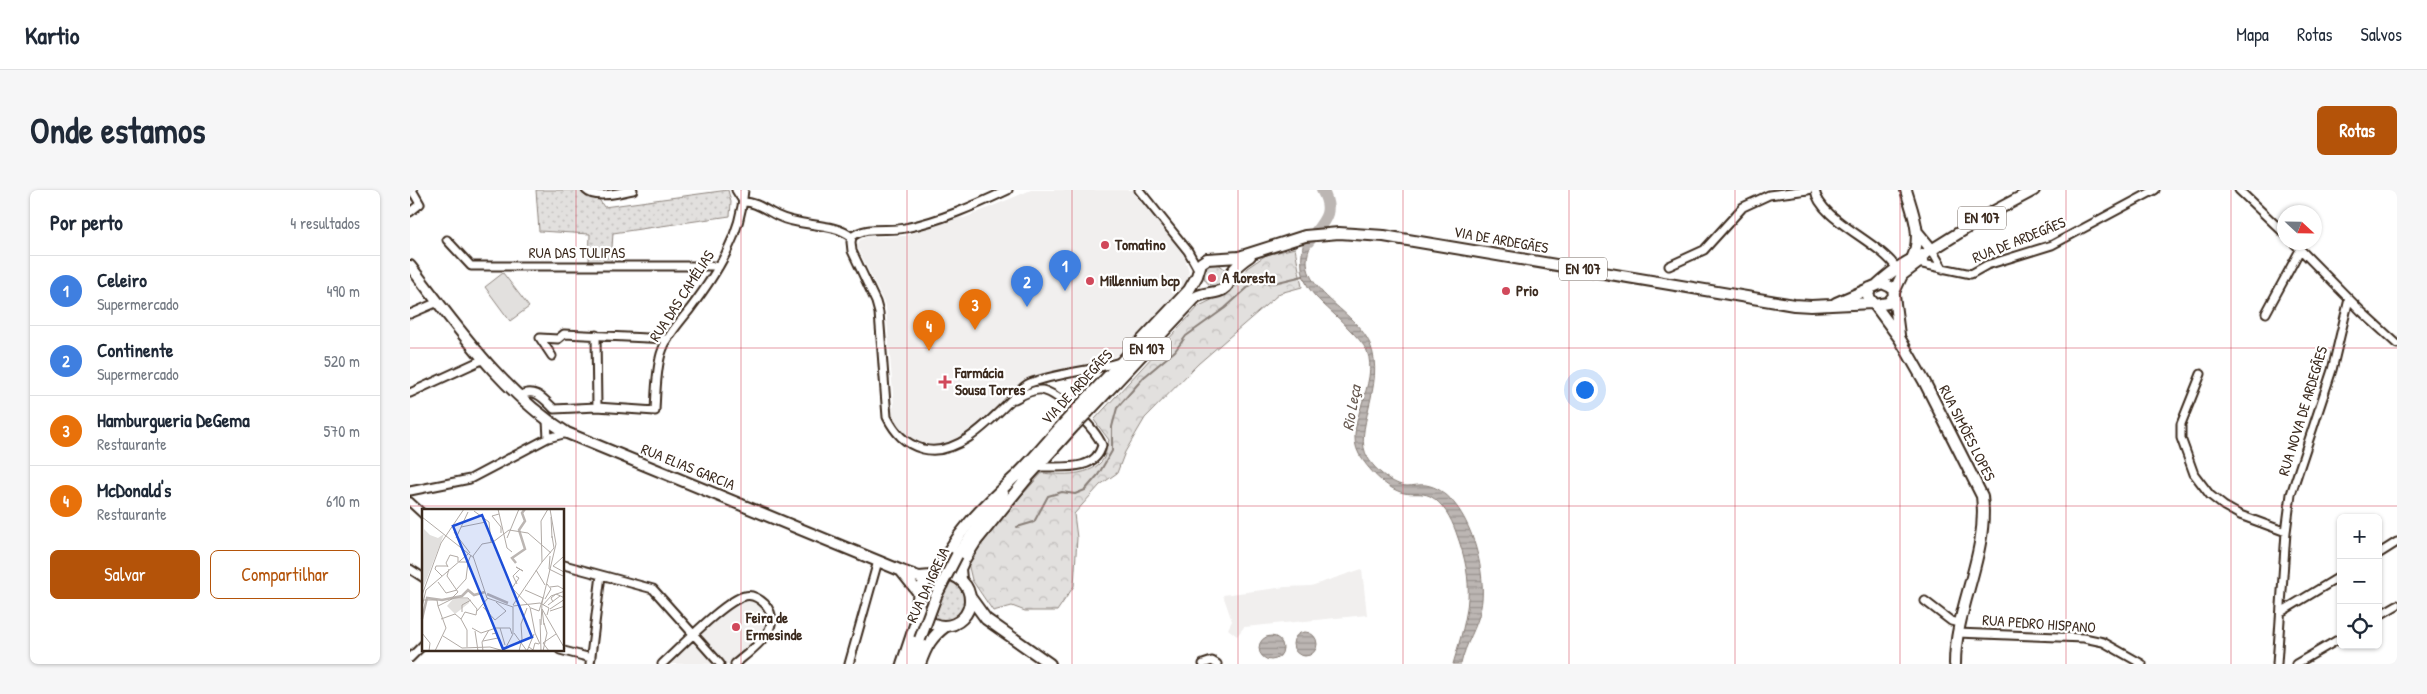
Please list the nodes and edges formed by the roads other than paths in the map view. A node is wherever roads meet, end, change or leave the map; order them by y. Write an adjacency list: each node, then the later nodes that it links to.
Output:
1 (412, 190): 14 (street)
2 (586, 190): 3 (street)
3 (634, 190)
4 (736, 190): 13 (street)
5 (744, 190): 13 (street, RUA DAS CAMÉLIAS)
6 (1008, 190): 17 (street)
7 (1140, 190): 29 (street)
8 (1906, 190): 16 (main road)
9 (2034, 190): 21 (main road, EN 107)
10 (2155, 190): 27 (street, RUA DE ARDEGÃES)
11 (2239, 190): 15 (street)
12 (1813, 191): 26 (street); 28 (street)
13 (743, 202): 17 (street); 25 (street, RUA DAS CAMÉLIAS)
14 (410, 212)
15 (2277, 226)
16 (1918, 233): 21 (main road); 23 (main road)
17 (855, 235): 50 (street)
18 (447, 240): 25 (street, RUA DAS TULIPAS)
19 (1260, 250): 22 (main road, VIA DE ARDEGÃES / EN 107); 30 (main road, VIA DE ARDEGÃES / EN 107); 37 (main road, VIA DE ARDEGÃES / EN 107)
20 (2300, 250): 34 (street); 38 (street)
21 (1929, 252): 23 (main road, EN 107); 27 (street)
22 (1220, 258): 29 (main road, VIA DE ARDEGÃES / EN 107); 30 (main road)
23 (1915, 261): 27 (street, RUA DE ARDEGÃES); 28 (main road, EN 107); 33 (main road, EN 107)
24 (410, 266): 35 (main road, RUA ELIAS GARCIA)
25 (719, 266): 41 (street, RUA DAS CAMÉLIAS)
26 (1669, 266)
27 (1944, 268)
28 (1897, 269): 31 (main road, EN 107)
29 (1198, 273): 32 (main road); 46 (main road, VIA DE ARDEGÃES / EN 107)
30 (1231, 273): 32 (main road, VIA DE ARDEGÃES / EN 107)
31 (1874, 286): 33 (main road); 36 (main road); 37 (main road, VIA DE ARDEGÃES / EN 107)
32 (1209, 291): 52 (main road, VIA DE ARDEGÃES / EN 107)
33 (1894, 294): 36 (main road, EN 107); 42 (main road, RUA SIMÕES LOPES)
34 (2349, 299): 43 (street); 63 (street, RUA NOVA DE ARDEGÃES)
35 (438, 302): 39 (street); 45 (main road, RUA ELIAS GARCIA)
36 (1873, 304): 37 (main road, VIA DE ARDEGÃES / EN 107); 42 (main road, RUA SIMÕES LOPES)
37 (1828, 306)
38 (2266, 313)
39 (410, 314)
40 (596, 335): 41 (street); 44 (street); 51 (street)
41 (668, 339): 51 (street, RUA DAS CAMÉLIAS)
42 (1900, 339): 84 (main road, RUA SIMÕES LOPES)
43 (2397, 344)
44 (552, 356)
45 (484, 360): 48 (street); 49 (main road, RUA ELIAS GARCIA)
46 (1121, 362): 50 (street); 52 (main road, VIA DE ARDEGÃES / EN 107)
47 (2201, 374): 63 (street)
48 (410, 393)
49 (519, 396): 51 (street, RUA DAS CAMÉLIAS); 53 (main road, RUA ELIAS GARCIA)
50 (1011, 401): 57 (street)
51 (597, 408)
52 (1084, 408): 54 (main road, VIA DE ARDEGÃES / EN 107, bridge)
53 (548, 421): 55 (main road, RUA ELIAS GARCIA); 56 (street)
54 (1071, 423): 57 (main road, VIA DE ARDEGÃES / EN 107); 58 (main road, VIA DE ARDEGÃES / EN 107)
55 (568, 433): 56 (street); 66 (main road, RUA ELIAS GARCIA)
56 (548, 438): 59 (street)
57 (1036, 467): 58 (main road, VIA DE ARDEGÃES / EN 107)
58 (1023, 475): 62 (main road, VIA DE ARDEGÃES / EN 107); 71 (main road, VIA DE ARDEGÃES / EN 107); 74 (main road, VIA DE ARDEGÃES / EN 107)
59 (410, 491)
60 (410, 502): 61 (street)
61 (422, 513)
62 (979, 523): 97 (main road, RUA DA IGREJA / EN 107, bridge)
63 (2286, 532): 79 (street)
64 (2397, 542): 65 (street)
65 (2382, 551)
66 (878, 561): 69 (main road, RUA ELIAS GARCIA); 95 (street)
67 (565, 565): 70 (street)
68 (410, 570): 72 (street)
69 (902, 571): 71 (main road, RUA ELIAS GARCIA); 75 (main road)
70 (601, 575): 85 (street); 90 (street)
71 (934, 575): 74 (main road); 75 (main road)
72 (422, 577)
73 (2337, 578): 79 (street)
74 (961, 579): 76 (main road)
75 (918, 597): 83 (main road); 96 (main road, RUA DA IGREJA)
76 (970, 597): 81 (main road); 82 (main road)
77 (1925, 601): 84 (street)
78 (2397, 605): 80 (street)
79 (2281, 612): 103 (street)
80 (2382, 614)
81 (964, 617): 82 (main road); 83 (main road)
82 (986, 619): 99 (main road)
83 (946, 626): 98 (main road, RUA DA IGREJA)
84 (1958, 628): 101 (main road, RUA SIMÕES LOPES); 102 (street, RUA PEDRO HISPANO)
85 (694, 635): 92 (street); 93 (street); 94 (street)
86 (2337, 640): 104 (street)
87 (422, 646): 89 (street)
88 (565, 652): 90 (street)
89 (410, 658)
90 (590, 661)
91 (1214, 662): 100 (street)
92 (662, 664)
93 (720, 664)
94 (734, 664)
95 (849, 664)
96 (902, 664)
97 (910, 664)
98 (920, 664)
99 (1050, 664)
100 (1203, 664)
101 (1956, 664)
102 (2142, 664)
103 (2277, 664)
104 (2296, 664)

